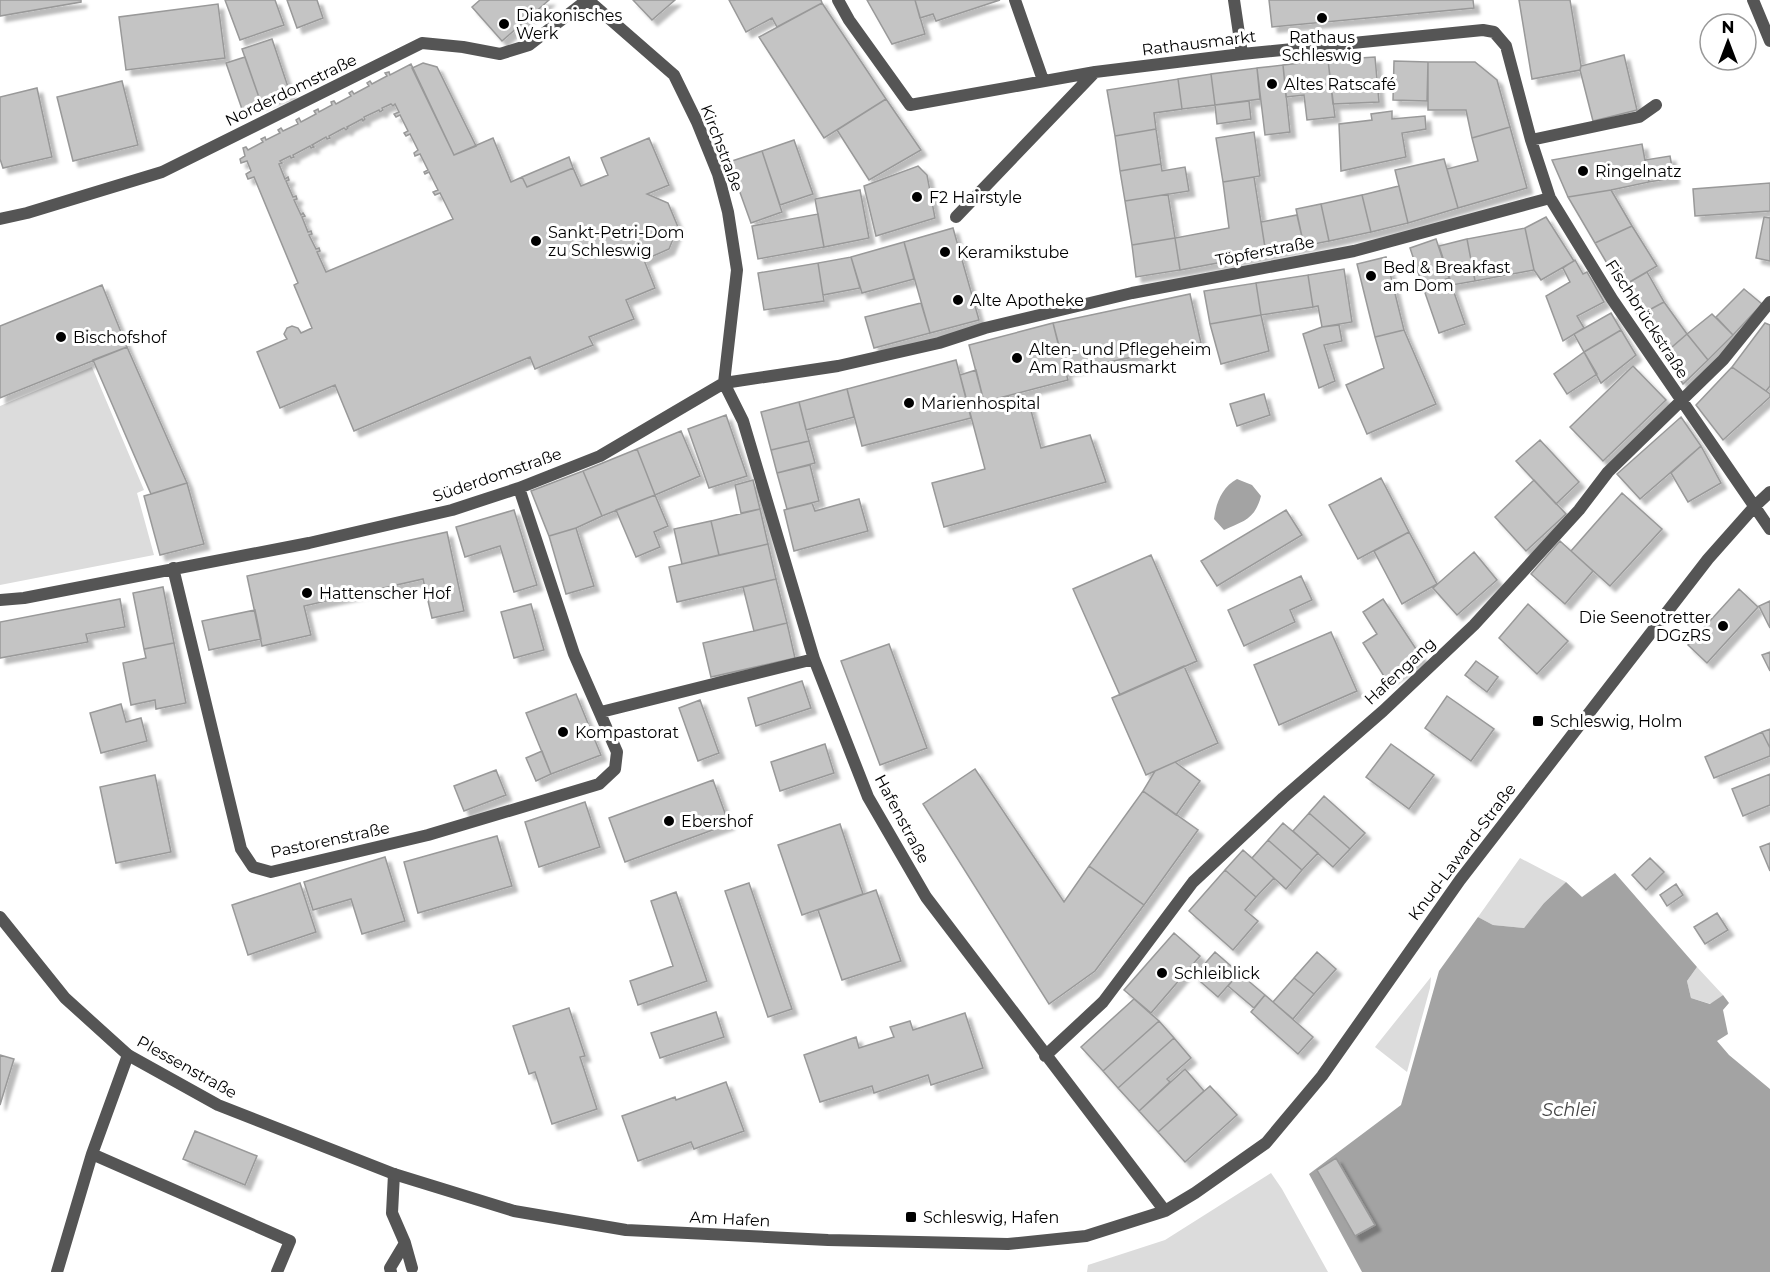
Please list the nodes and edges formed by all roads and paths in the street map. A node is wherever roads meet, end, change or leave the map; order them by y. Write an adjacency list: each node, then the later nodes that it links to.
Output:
1 (588, 0): 15 (street, Norderdomstraße); 18 (street, Kirchstraße)
2 (838, 0): 10 (street, Rathausmarkt)
3 (1015, 0): 10 (street)
4 (1234, 0): 8 (street)
5 (1753, 0): 7 (street)
6 (1494, 32): 8 (street, Rathausmarkt); 12 (street, Fischbrückstraße)
7 (1770, 41)
8 (1242, 54): 9 (street, Rathausmarkt)
9 (1095, 72): 10 (street, Rathausmarkt); 14 (street)
10 (1043, 80)
11 (1656, 105): 12 (street)
12 (1531, 140): 13 (street, Fischbrückstraße)
13 (1550, 198): 17 (street, Töpferstraße); 19 (street, Fischbrückstraße)
14 (956, 217)
15 (0, 219)
16 (1770, 302): 19 (street, Hafengang)
17 (985, 328): 18 (street, Süderdomstraße)
18 (724, 384): 20 (street, Süderdomstraße); 26 (street, Hafenstraße)
19 (1681, 401): 22 (street, Fischbrückstraße); 30 (street, Hafengang)
20 (519, 488): 24 (street, Süderdomstraße); 27 (street, Pastorenstraße)
21 (1770, 492): 22 (street, Knud-Laward-Straße)
22 (1755, 506): 23 (street, Fischbrückstraße); 34 (street, Knud-Laward-Straße)
23 (1770, 529)
24 (173, 568): 25 (street, Süderdomstraße); 27 (street, Pastorenstraße)
25 (0, 600)
26 (814, 659): 27 (street); 30 (street, Hafenstraße)
27 (601, 712)
28 (0, 917): 29 (street, Plessenstraße)
29 (128, 1055): 31 (street, Plessenstraße); 32 (street)
30 (1045, 1056): 34 (street, Hafenstraße)
31 (304, 1139): 33 (street, Am Hafen)
32 (92, 1154): 37 (street); 38 (street)
33 (394, 1174): 34 (street, Am Hafen); 35 (street)
34 (1165, 1211)
35 (405, 1243): 36 (street); 39 (street)
36 (412, 1268)
37 (57, 1272)
38 (277, 1272)
39 (391, 1272)

